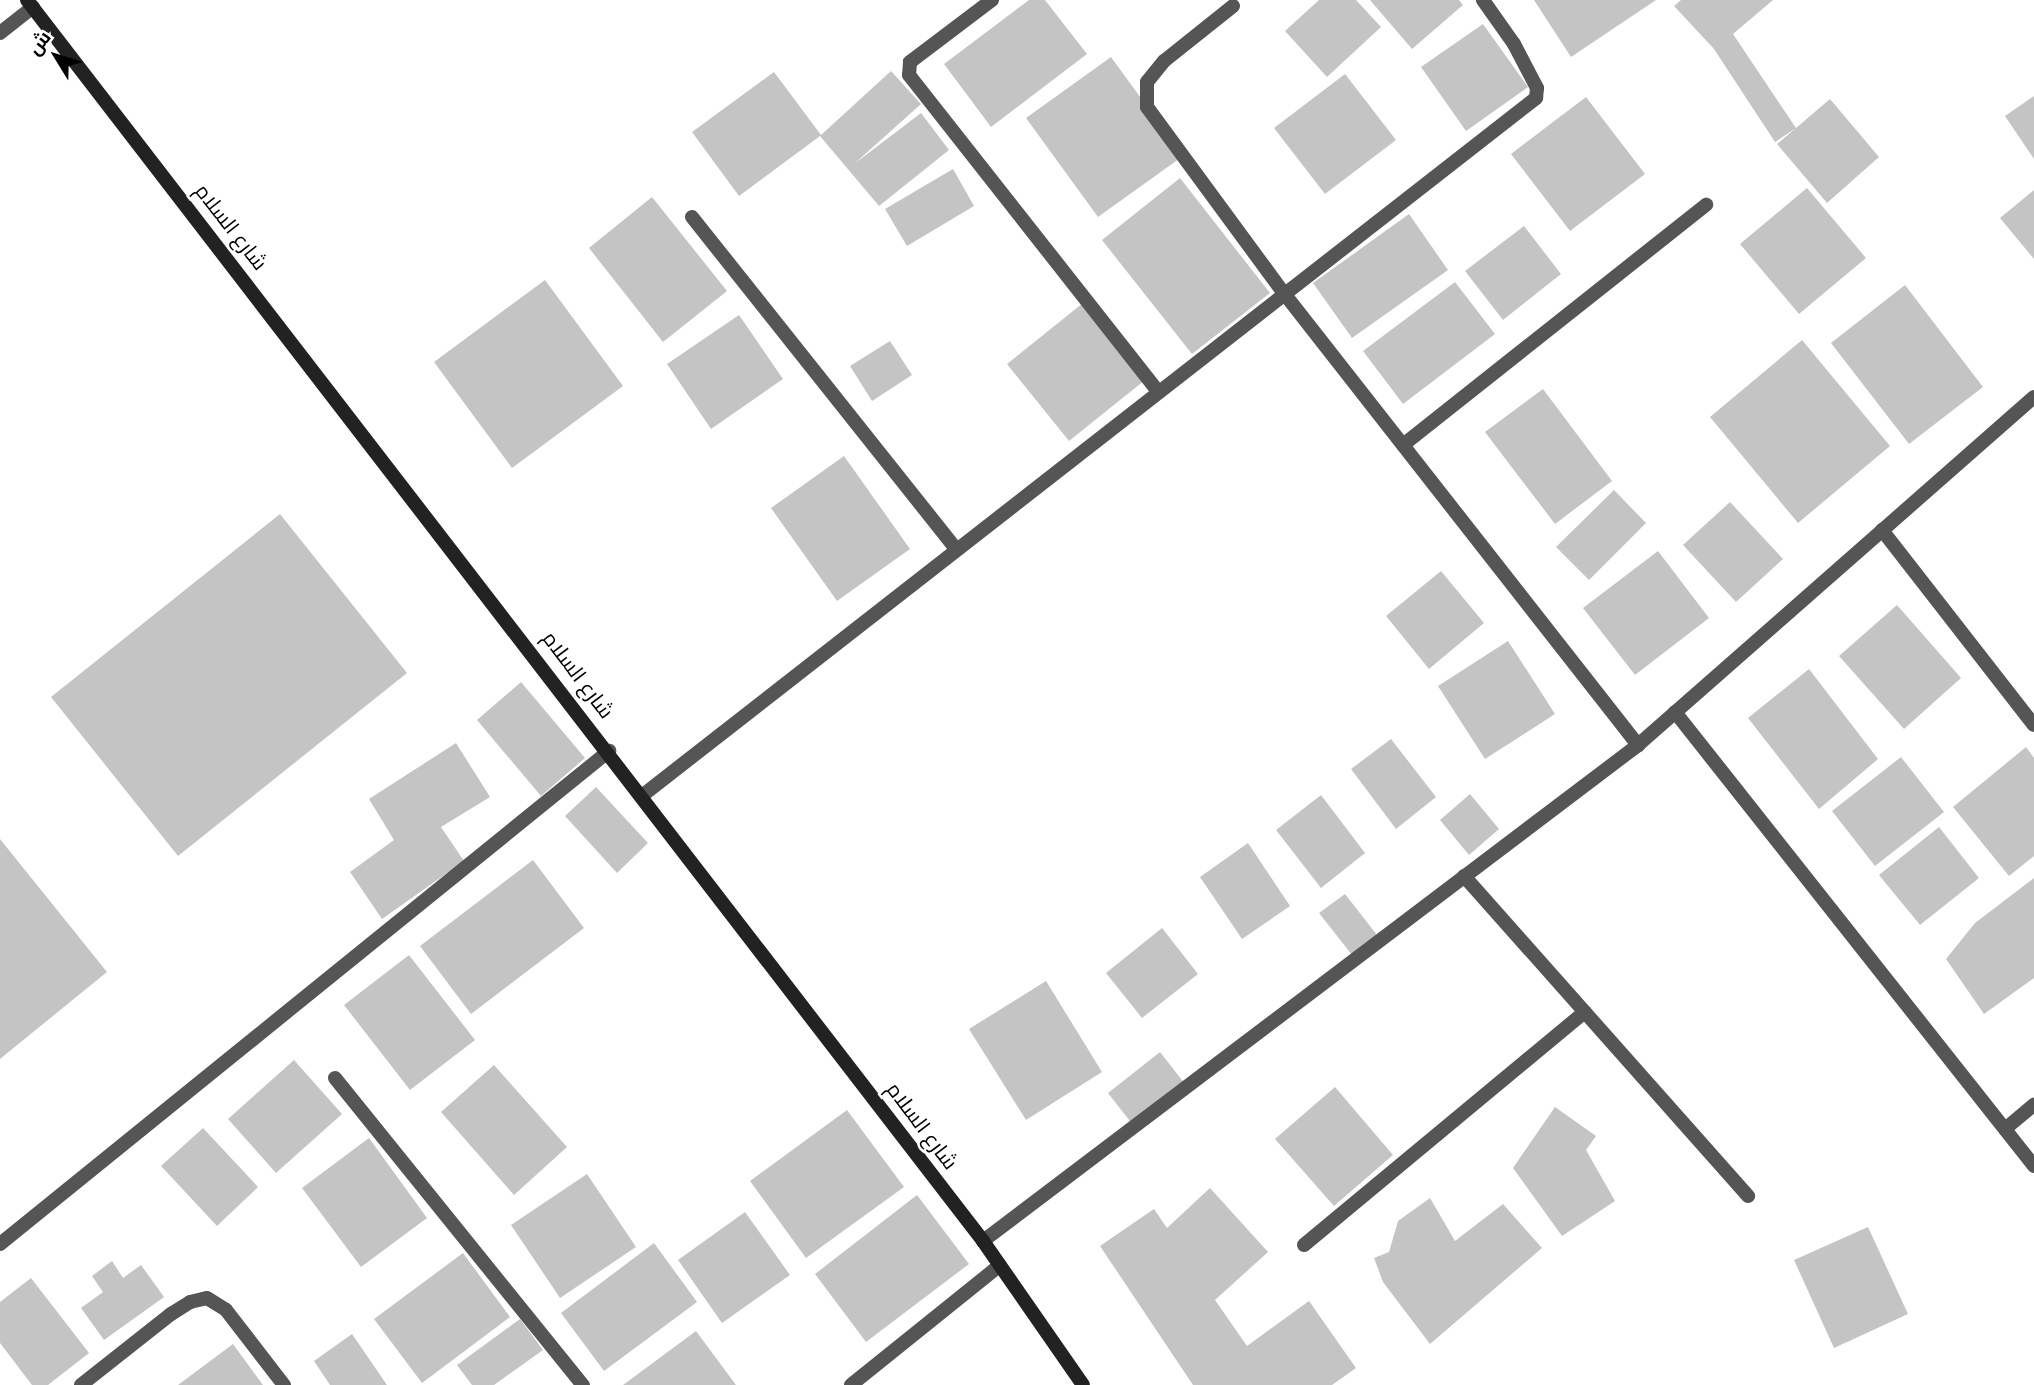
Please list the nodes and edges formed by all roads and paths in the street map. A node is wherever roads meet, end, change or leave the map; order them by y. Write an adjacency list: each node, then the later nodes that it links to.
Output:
1 (992, 0): 9 (street)
2 (1483, 0): 8 (street)
3 (30, 3): 5 (street); 17 (main road, شارع السلام)
4 (1233, 6): 8 (street)
5 (0, 33)
6 (1706, 205): 11 (street)
7 (692, 217): 13 (street)
8 (1283, 292): 9 (street); 11 (street)
9 (1157, 390): 13 (street)
10 (2034, 397): 12 (street)
11 (1403, 445): 16 (street)
12 (1882, 530): 14 (street); 15 (street)
13 (956, 549): 18 (street)
14 (1675, 712): 16 (street); 23 (street)
15 (2034, 724)
16 (1638, 745): 19 (street)
17 (609, 751): 18 (main road, شارع السلام); 27 (street)
18 (643, 795): 26 (main road, شارع السلام)
19 (1464, 876): 20 (street); 26 (street)
20 (1585, 1012): 25 (street); 28 (street)
21 (335, 1077): 32 (street)
22 (2034, 1105): 23 (street)
23 (2005, 1129): 24 (street)
24 (2034, 1166)
25 (1748, 1196)
26 (983, 1241): 29 (main road, شارع السلام)
27 (0, 1244)
28 (1304, 1244)
29 (1000, 1265): 33 (street); 34 (main road, شارع السلام)
30 (80, 1385): 31 (street)
31 (284, 1385)
32 (583, 1385)
33 (851, 1385)
34 (1083, 1385)

